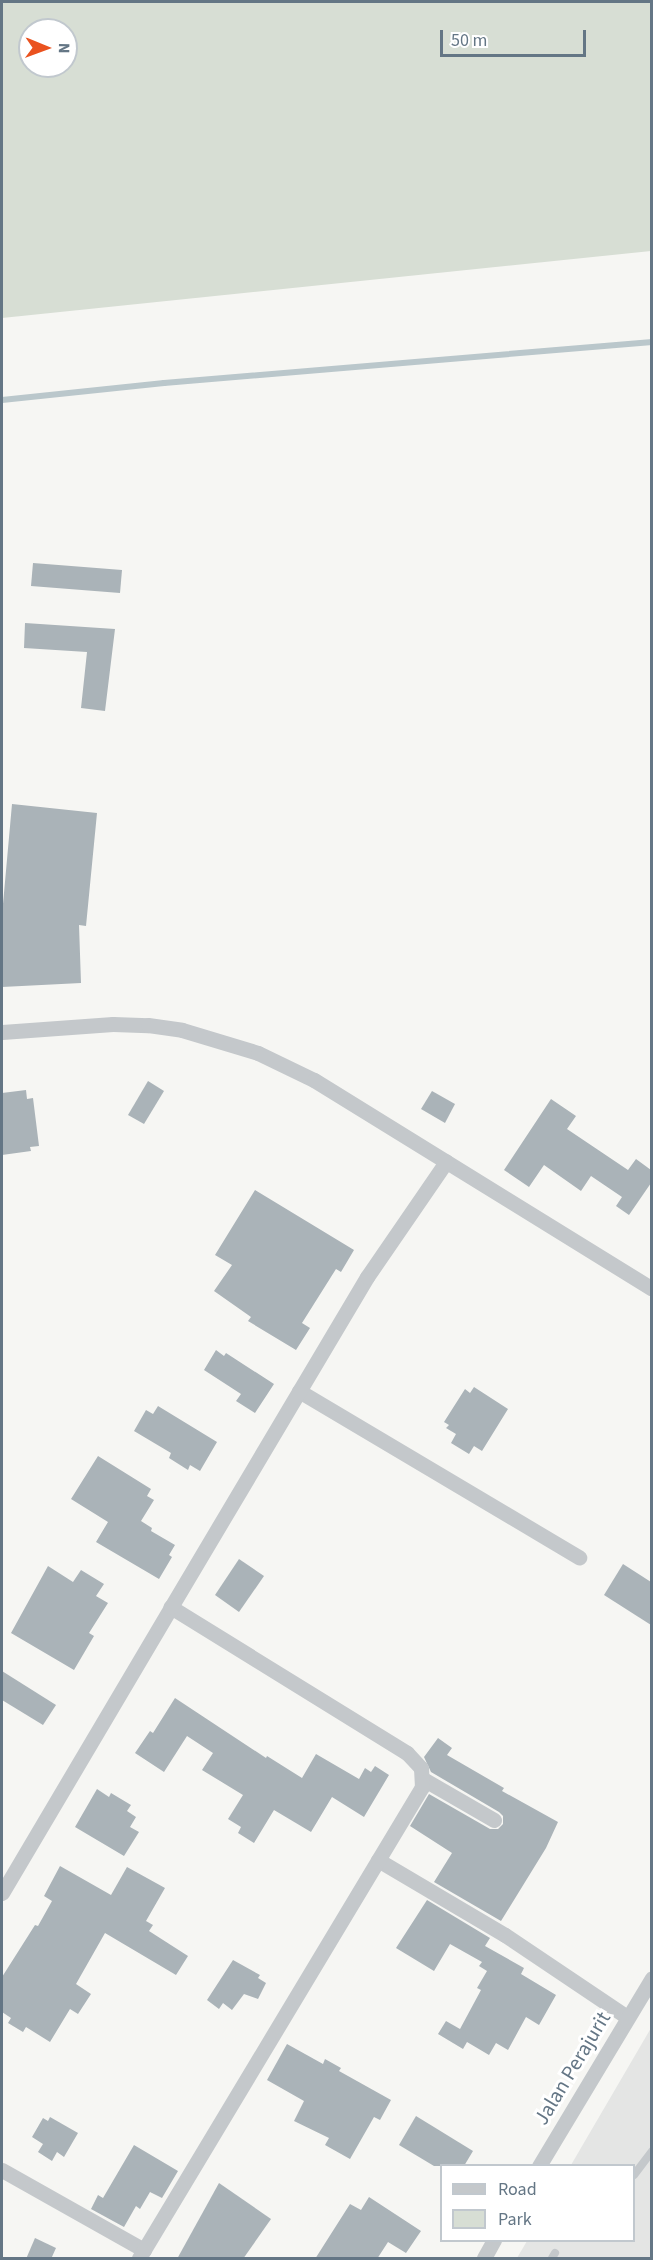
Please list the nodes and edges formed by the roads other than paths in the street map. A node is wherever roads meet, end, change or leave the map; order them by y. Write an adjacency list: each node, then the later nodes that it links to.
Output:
1 (2, 1032): 2 (street)
2 (446, 1162): 3 (street); 4 (street)
3 (651, 1289)
4 (299, 1391): 5 (street); 6 (street)
5 (579, 1557)
6 (171, 1607): 7 (street); 10 (street)
7 (423, 1779): 8 (street); 9 (street)
8 (494, 1820)
9 (378, 1860): 13 (street); 19 (street)
10 (2, 1893)
11 (651, 1978): 12 (street, Jalan Perajurit)
12 (647, 1995): 13 (street, Jalan Perajurit)
13 (627, 2017): 15 (street, Jalan Perajurit)
14 (651, 2151): 17 (lane)
15 (540, 2164)
16 (2, 2170): 19 (street)
17 (635, 2172)
18 (493, 2242): 20 (street)
19 (141, 2254)
20 (484, 2259)

